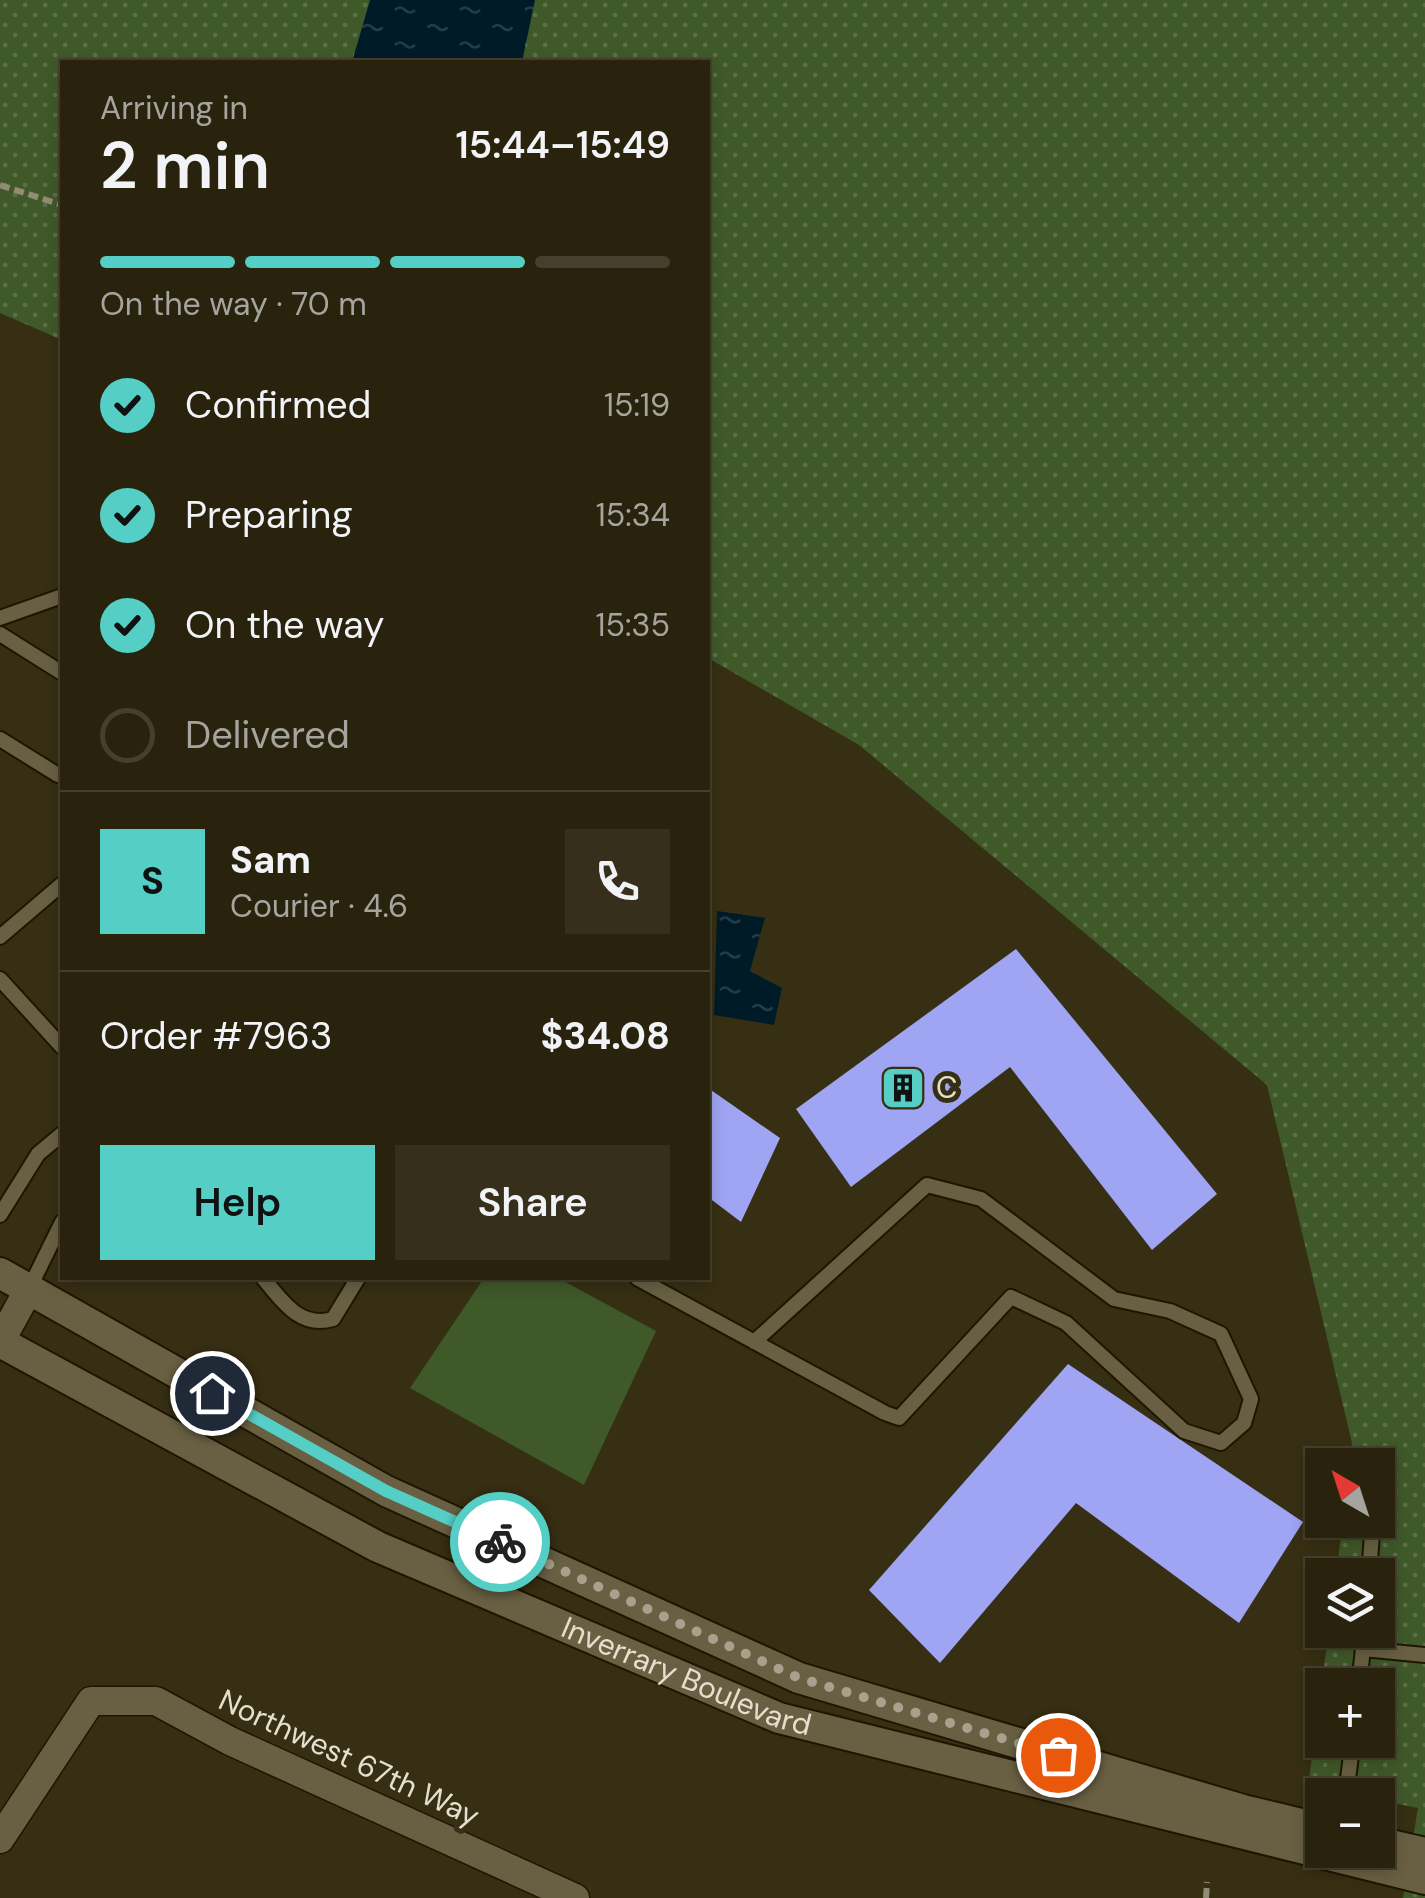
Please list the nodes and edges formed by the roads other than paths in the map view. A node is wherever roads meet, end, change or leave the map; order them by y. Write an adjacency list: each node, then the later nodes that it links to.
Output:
1 (60, 597): 2 (lane)
2 (0, 618)
3 (0, 634): 4 (lane)
4 (60, 672)
5 (0, 739): 6 (lane)
6 (58, 775)
7 (59, 894): 8 (lane)
8 (0, 937)
9 (0, 979): 10 (lane)
10 (60, 1046)
11 (60, 1136): 12 (lane)
12 (0, 1215)
13 (60, 1226): 18 (lane)
14 (0, 1273): 18 (street, Inverrary Boulevard)
15 (264, 1280): 16 (lane)
16 (357, 1280)
17 (641, 1280): 20 (lane)
18 (29, 1289): 19 (street); 24 (street, Inverrary Boulevard)
19 (0, 1342): 28 (street, Inverrary Boulevard)
20 (754, 1342): 20 (lane)
21 (1363, 1649): 22 (lane); 23 (lane)
22 (1425, 1655)
23 (1361, 1668)
24 (1305, 1825)
25 (0, 1838): 29 (street, Northwest 67th Way)
26 (1395, 1846): 27 (street)
27 (1425, 1853)
28 (1425, 1879)
29 (575, 1898)

